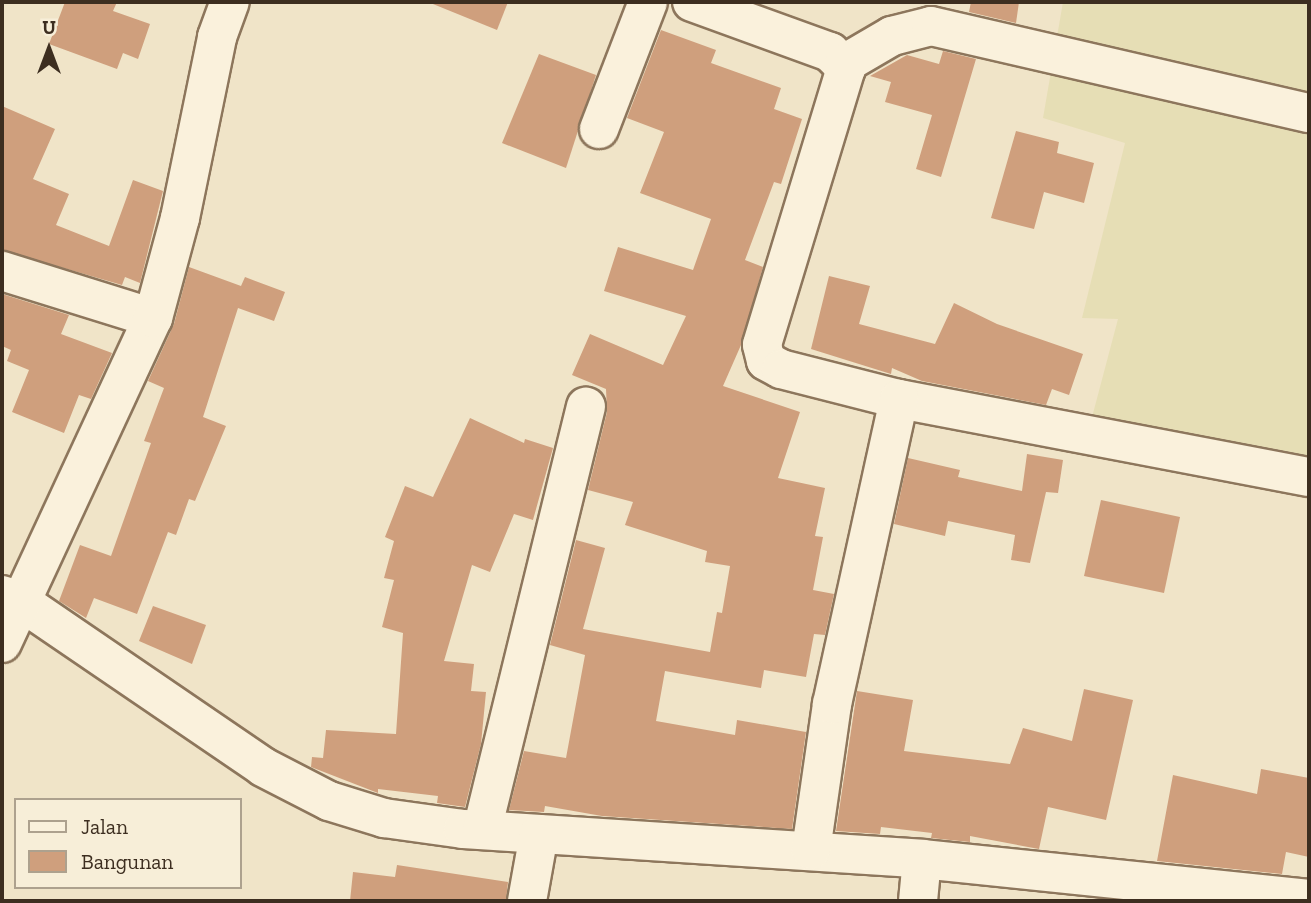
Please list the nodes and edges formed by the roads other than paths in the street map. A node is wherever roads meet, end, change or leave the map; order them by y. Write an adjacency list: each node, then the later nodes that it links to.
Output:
1 (230, 2): 8 (street)
2 (648, 2): 6 (street)
3 (692, 2): 4 (street)
4 (844, 64): 5 (street); 9 (street)
5 (1309, 113)
6 (599, 129)
7 (2, 271): 8 (street)
8 (153, 318): 12 (street)
9 (899, 399): 11 (street); 16 (street)
10 (586, 407): 14 (street)
11 (1309, 477)
12 (11, 598): 13 (street); 14 (street)
13 (2, 643)
14 (482, 830): 15 (street)
15 (539, 834): 16 (street); 19 (street)
16 (811, 850): 17 (street)
17 (922, 859): 18 (street); 20 (street)
18 (1309, 899)
19 (527, 901)
20 (919, 901)

